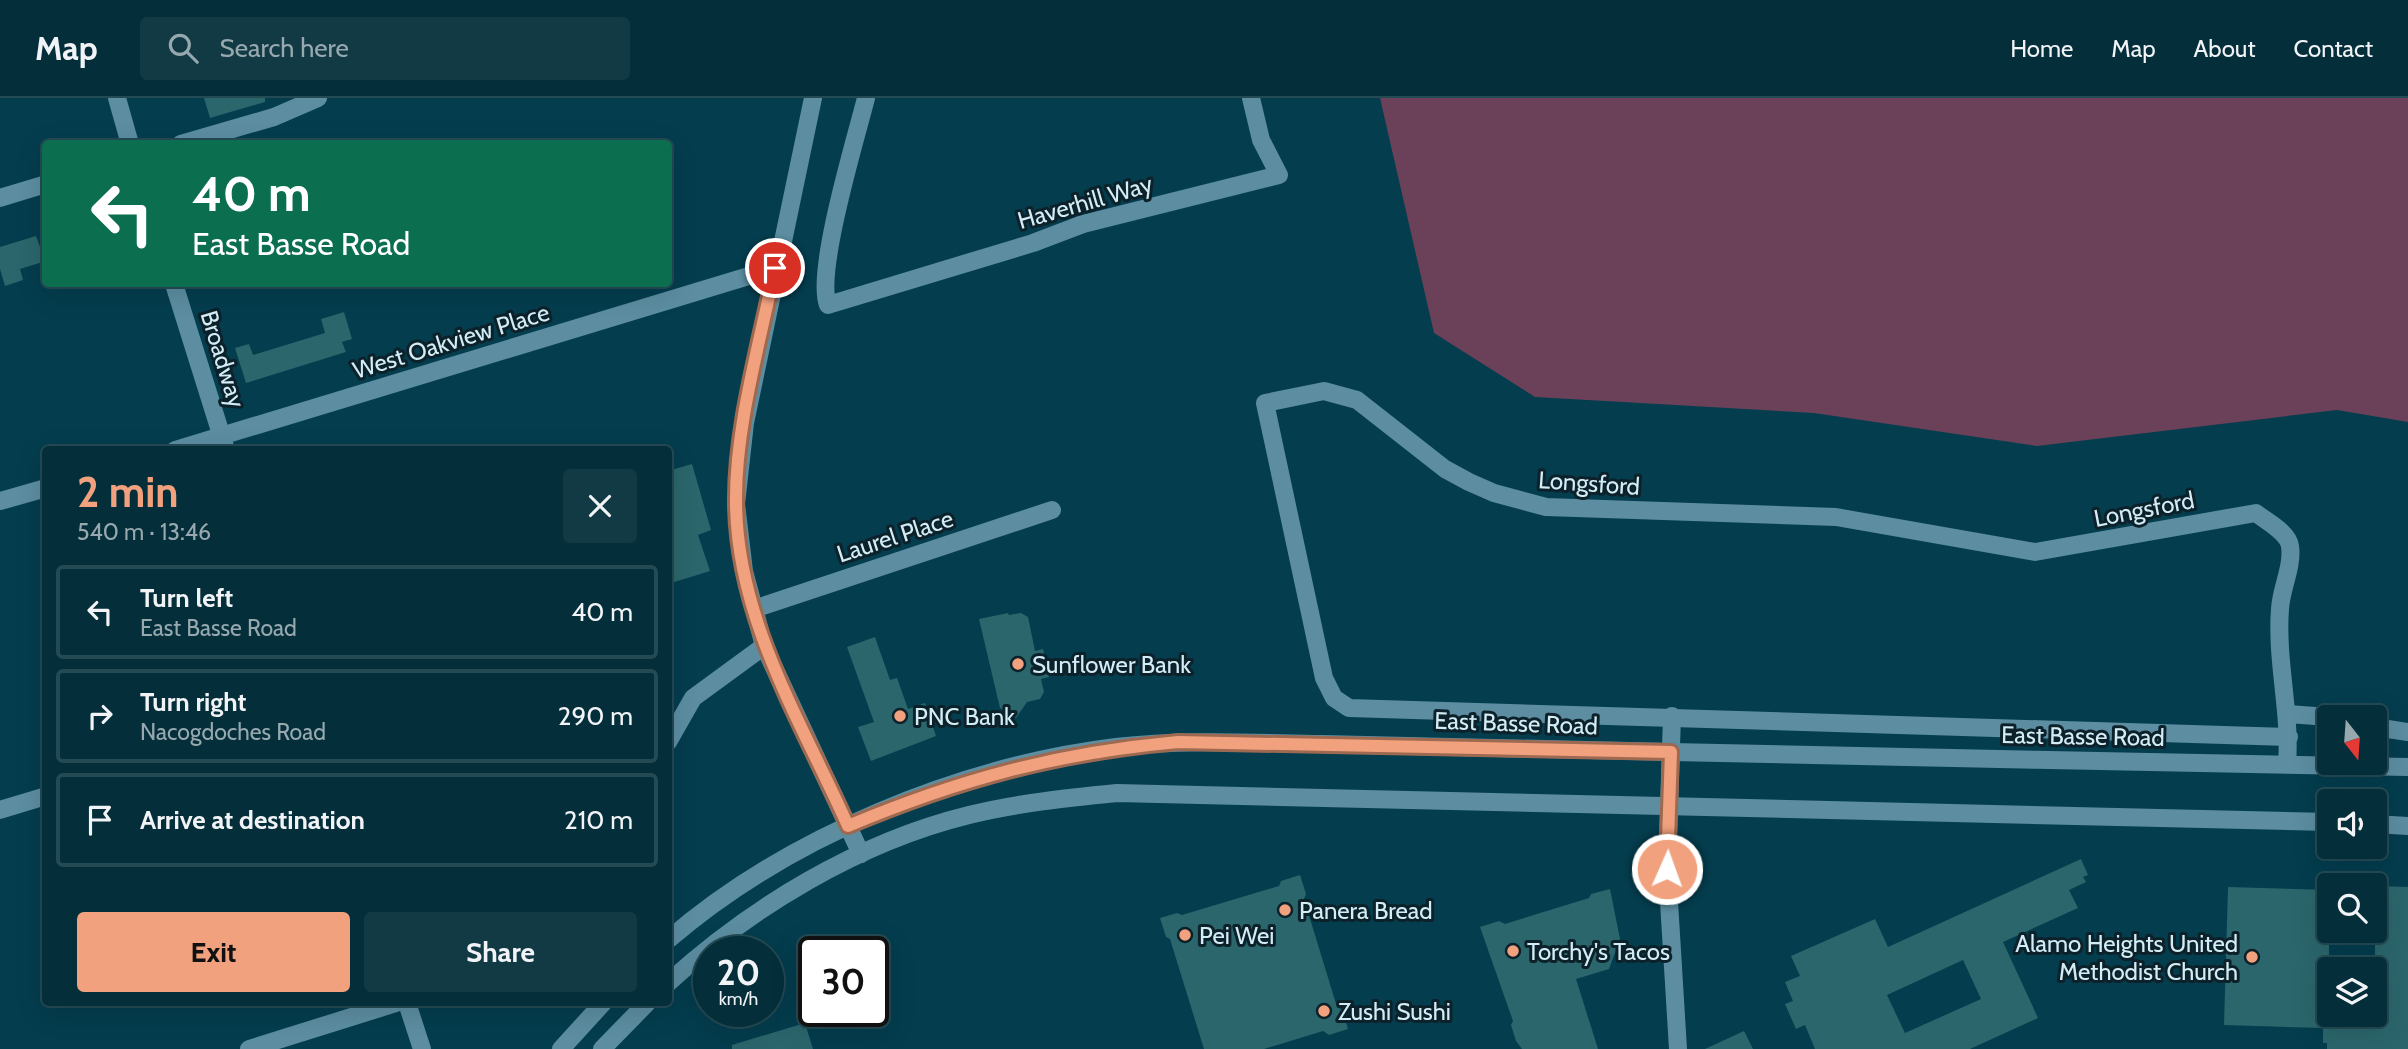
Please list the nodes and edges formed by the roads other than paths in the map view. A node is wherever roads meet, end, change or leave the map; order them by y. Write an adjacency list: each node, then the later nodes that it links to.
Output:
1 (117, 98): 6 (street)
2 (318, 98): 7 (street)
3 (813, 98): 10 (street)
4 (866, 98): 5 (street, Haverhill Way)
5 (1251, 98)
6 (129, 140)
7 (195, 140)
8 (42, 185): 9 (street)
9 (0, 198)
10 (775, 268): 12 (street, West Oakview Place); 17 (street)
11 (175, 287): 12 (street, Broadway)
12 (224, 443): 13 (street, West Oakview Place)
13 (203, 446)
14 (42, 489): 15 (street)
15 (0, 501)
16 (1052, 510): 17 (street, Laurel Place)
17 (754, 609): 18 (street)
18 (764, 646): 24 (street); 34 (street)
19 (2288, 714): 20 (street, Longsford); 21 (street); 25 (street, Longsford)
20 (1672, 716): 25 (street, Longsford); 26 (street)
21 (2317, 716)
22 (2387, 729): 23 (street)
23 (2408, 732)
24 (672, 735)
25 (2289, 737): 27 (street, Longsford)
26 (1671, 752): 27 (street, East Basse Road); 30 (street); 34 (street, East Basse Road)
27 (2287, 764): 28 (street, East Basse Road)
28 (2408, 767)
29 (42, 797): 31 (street)
30 (1669, 805): 32 (street); 36 (street); 47 (street)
31 (0, 810)
32 (2317, 822)
33 (2387, 825): 35 (street)
34 (848, 826): 36 (street); 37 (street, East Basse Road)
35 (2408, 826)
36 (861, 854): 38 (street)
37 (672, 937)
38 (672, 980)
39 (386, 1006): 43 (street)
40 (408, 1006): 44 (street)
41 (600, 1006): 45 (street)
42 (644, 1006): 46 (street)
43 (249, 1049)
44 (422, 1049)
45 (561, 1049)
46 (602, 1049)
47 (1678, 1049)

